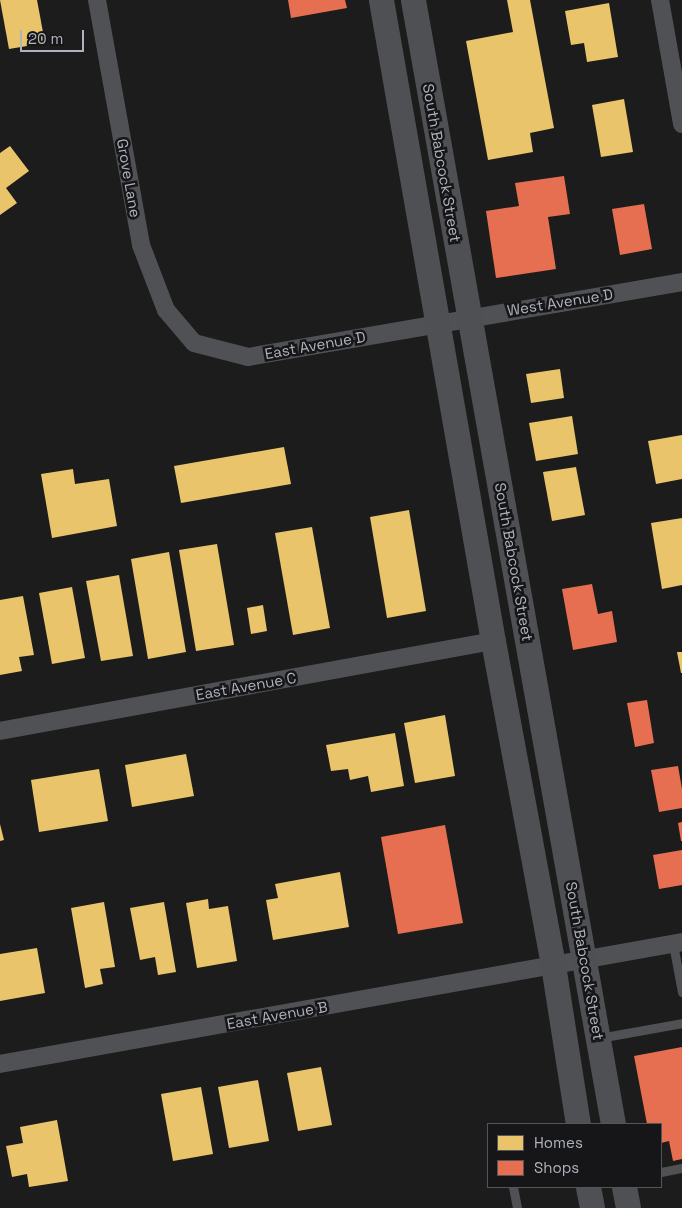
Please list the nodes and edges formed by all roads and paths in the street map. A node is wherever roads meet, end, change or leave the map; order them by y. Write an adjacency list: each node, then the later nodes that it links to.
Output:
1 (97, 0): 9 (street, Grove Lane)
2 (381, 0): 8 (main road)
3 (413, 0): 7 (main road, South Babcock Street)
4 (660, 0): 5 (street)
5 (682, 124)
6 (682, 282): 7 (street, West Avenue D)
7 (470, 317): 8 (street, West Avenue D); 13 (main road, South Babcock Street)
8 (438, 323): 9 (street, East Avenue D); 10 (main road)
9 (194, 343)
10 (493, 642): 11 (street, East Avenue C); 14 (main road)
11 (0, 731)
12 (678, 943): 13 (street, East Avenue B); 15 (lane)
13 (585, 960): 14 (street, East Avenue B); 17 (main road, South Babcock Street)
14 (553, 966): 18 (street, East Avenue B); 19 (main road)
15 (682, 992)
16 (682, 1023): 17 (lane)
17 (598, 1038): 20 (main road, South Babcock Street)
18 (0, 1064)
19 (578, 1123)
20 (613, 1123)
21 (682, 1168): 22 (lane)
22 (662, 1172)
23 (513, 1188): 26 (lane)
24 (588, 1188): 27 (main road)
25 (624, 1188): 28 (main road)
26 (517, 1208)
27 (592, 1208)
28 (628, 1208)

